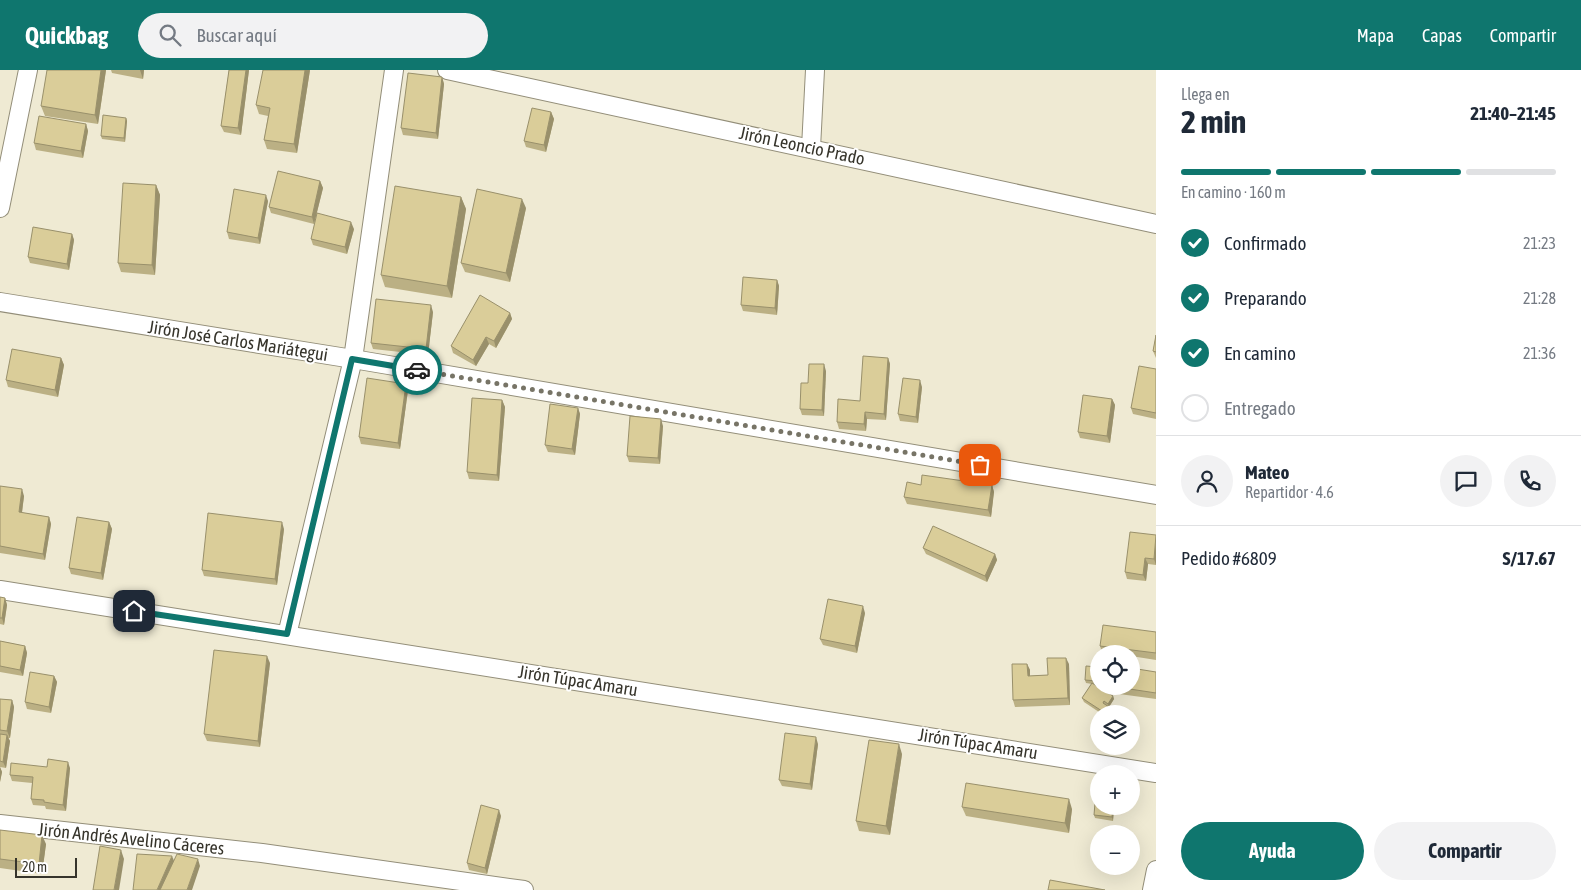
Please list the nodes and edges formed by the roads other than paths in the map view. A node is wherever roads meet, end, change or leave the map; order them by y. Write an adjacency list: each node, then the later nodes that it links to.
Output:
1 (28, 70): 6 (street)
2 (394, 70): 9 (street)
3 (447, 70): 5 (street, Jirón Leoncio Prado)
4 (815, 70): 5 (street)
5 (811, 148): 7 (street, Jirón Leoncio Prado)
6 (0, 208)
7 (1156, 224)
8 (0, 302): 9 (street, Jirón José Carlos Mariátegui)
9 (352, 359): 10 (street, Jirón José Carlos Mariátegui); 12 (street)
10 (1156, 495)
11 (0, 590): 12 (street, Jirón Túpac Amaru)
12 (287, 634): 13 (street, Jirón Túpac Amaru)
13 (1156, 773)
14 (0, 824): 16 (street, Jirón Andrés Avelino Cáceres)
15 (1156, 870): 17 (street)
16 (524, 890)
17 (1152, 890)

